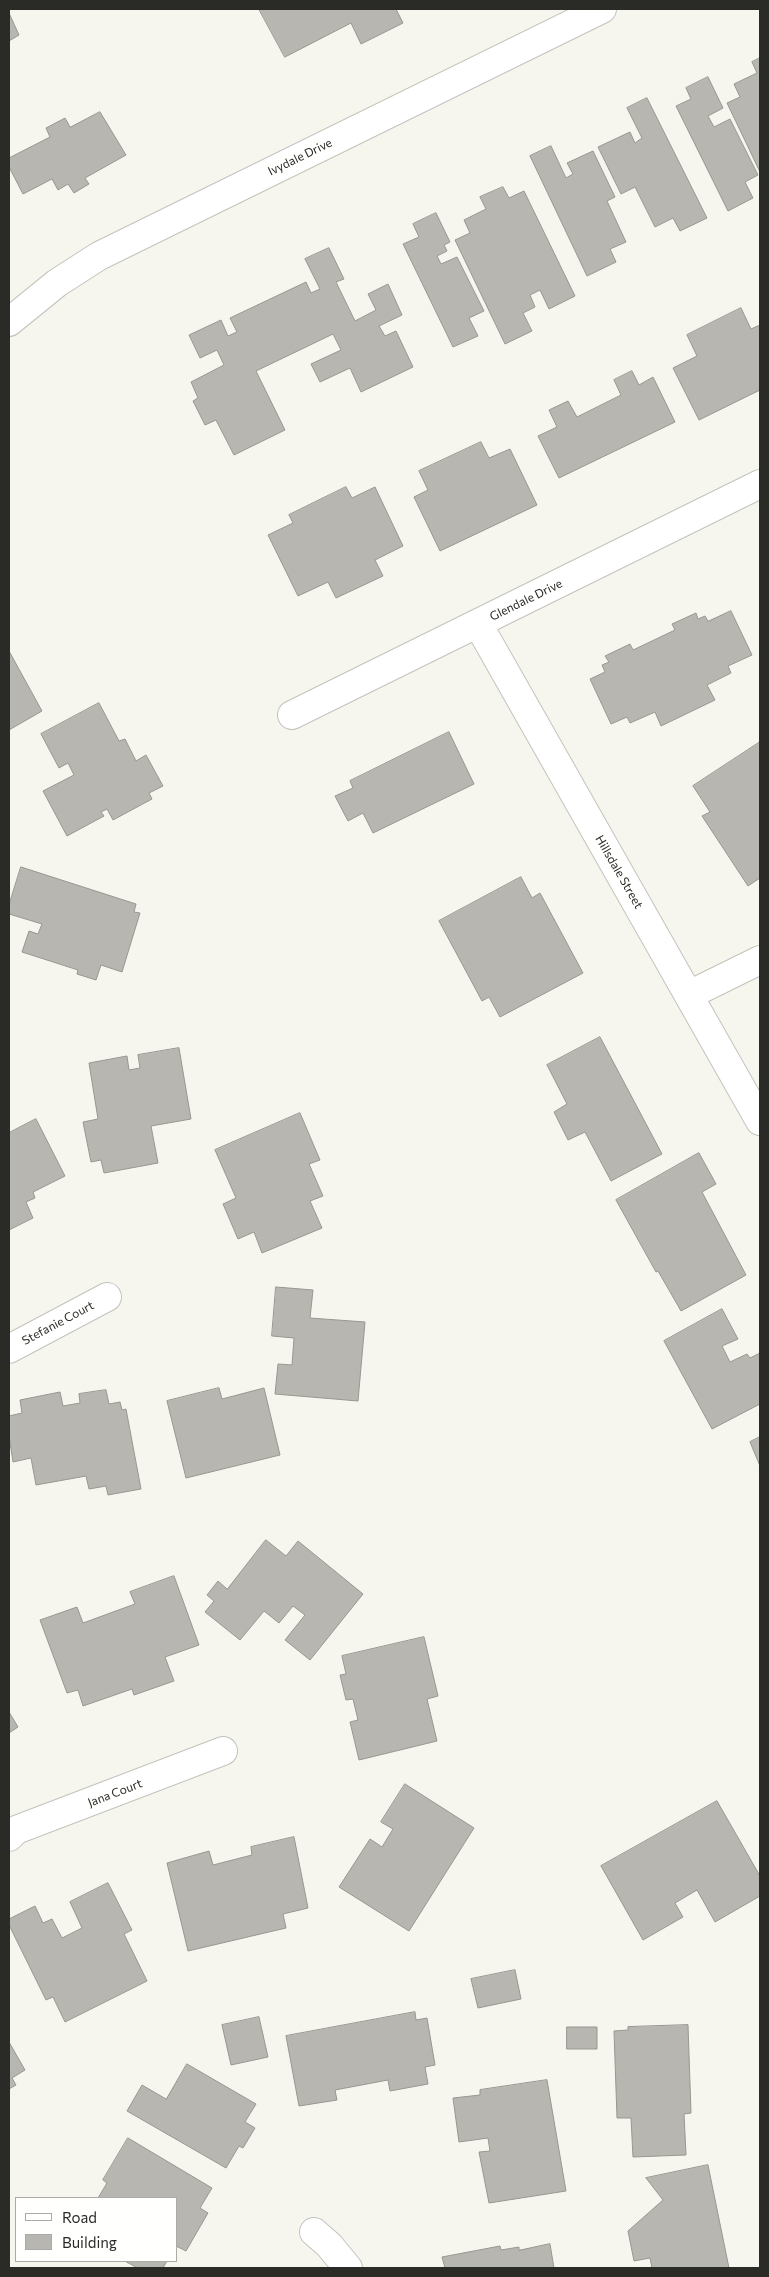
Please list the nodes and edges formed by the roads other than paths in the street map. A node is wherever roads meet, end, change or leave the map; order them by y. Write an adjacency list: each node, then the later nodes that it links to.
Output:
1 (602, 9): 2 (street, Ivydale Drive)
2 (9, 322)
3 (760, 484): 4 (street, Glendale Drive)
4 (478, 624): 5 (street, Glendale Drive); 7 (street, Hillsdale Street)
5 (292, 715)
6 (760, 960): 7 (street)
7 (689, 995): 8 (street, Hillsdale Street)
8 (760, 1121)
9 (107, 1298): 10 (street, Stefanie Court)
10 (9, 1349)
11 (223, 1752): 12 (street, Jana Court)
12 (9, 1837)
13 (314, 2232): 14 (street)
14 (348, 2268)

